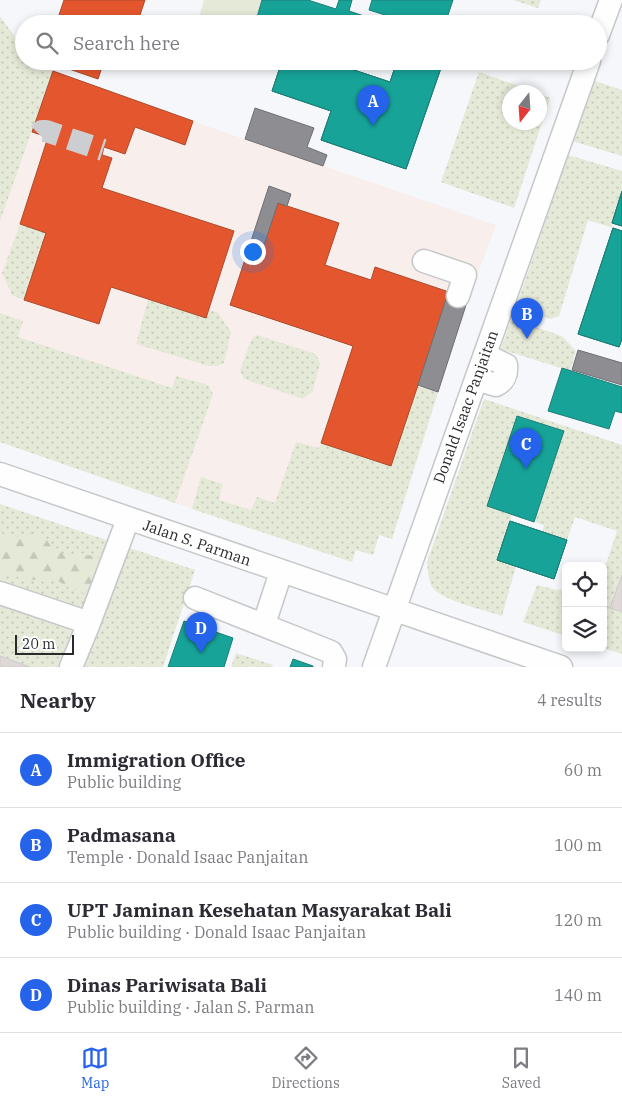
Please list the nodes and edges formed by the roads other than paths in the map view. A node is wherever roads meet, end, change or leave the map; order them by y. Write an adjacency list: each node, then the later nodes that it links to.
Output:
1 (611, 0): 2 (street)
2 (605, 15)
3 (586, 70): 11 (street, Donald Isaac Panjaitan)
4 (424, 261): 5 (street)
5 (458, 296)
6 (0, 474): 7 (street, Jalan S. Parman)
7 (128, 519): 8 (street, Jalan S. Parman); 12 (street)
8 (281, 572): 11 (street, Jalan S. Parman); 13 (street)
9 (0, 594): 12 (street)
10 (195, 598): 13 (street)
11 (394, 609): 16 (street, Donald Isaac Panjaitan); 17 (street, Jalan S. Parman)
12 (89, 623): 14 (street)
13 (264, 624): 15 (street)
14 (71, 667)
15 (334, 667)
16 (374, 667)
17 (561, 667)

